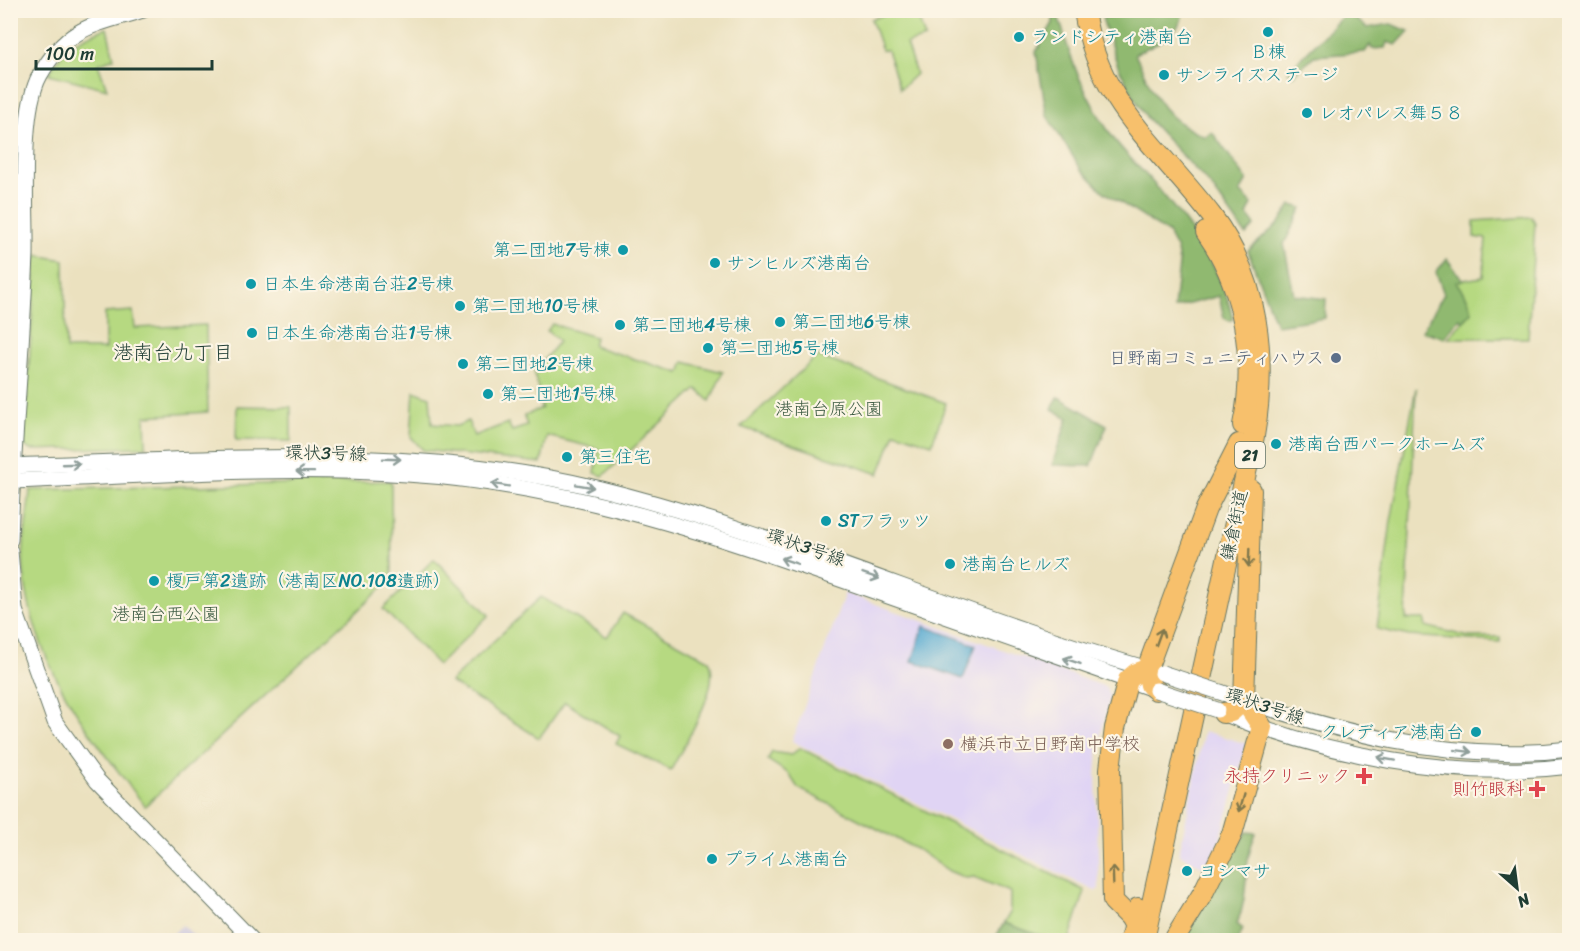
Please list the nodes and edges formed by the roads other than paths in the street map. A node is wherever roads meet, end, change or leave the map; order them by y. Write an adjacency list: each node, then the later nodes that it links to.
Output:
1 (143, 10): 5 (street)
2 (1071, 10): 4 (main road, 鎌倉街道 / 21)
3 (1084, 10): 4 (main road, 鎌倉街道 / 21)
4 (1246, 440): 8 (main road, 21, one-way to 4); 10 (main road, 21, one-way to 10); 15 (main road, 鎌倉街道 / 21)
5 (11, 473): 6 (street); 8 (street, 環状3号線, one-way to 8); 9 (street, 環状3号線, one-way to 5)
6 (10, 540)
7 (10, 551): 16 (street)
8 (1155, 677): 9 (main road); 10 (street, 環状3号線, bridge); 11 (street, 環状3号線, bridge)
9 (1128, 680): 15 (main road, 21, one-way to 9)
10 (1244, 700): 11 (main road); 12 (main road); 13 (street, 環状3号線, one-way to 13)
11 (1220, 712): 12 (street, 環状3号線)
12 (1262, 727): 14 (street, 環状3号線, one-way to 12); 17 (main road, one-way to 17)
13 (1569, 750)
14 (1569, 766)
15 (1136, 936)
16 (252, 940)
17 (1174, 940)

